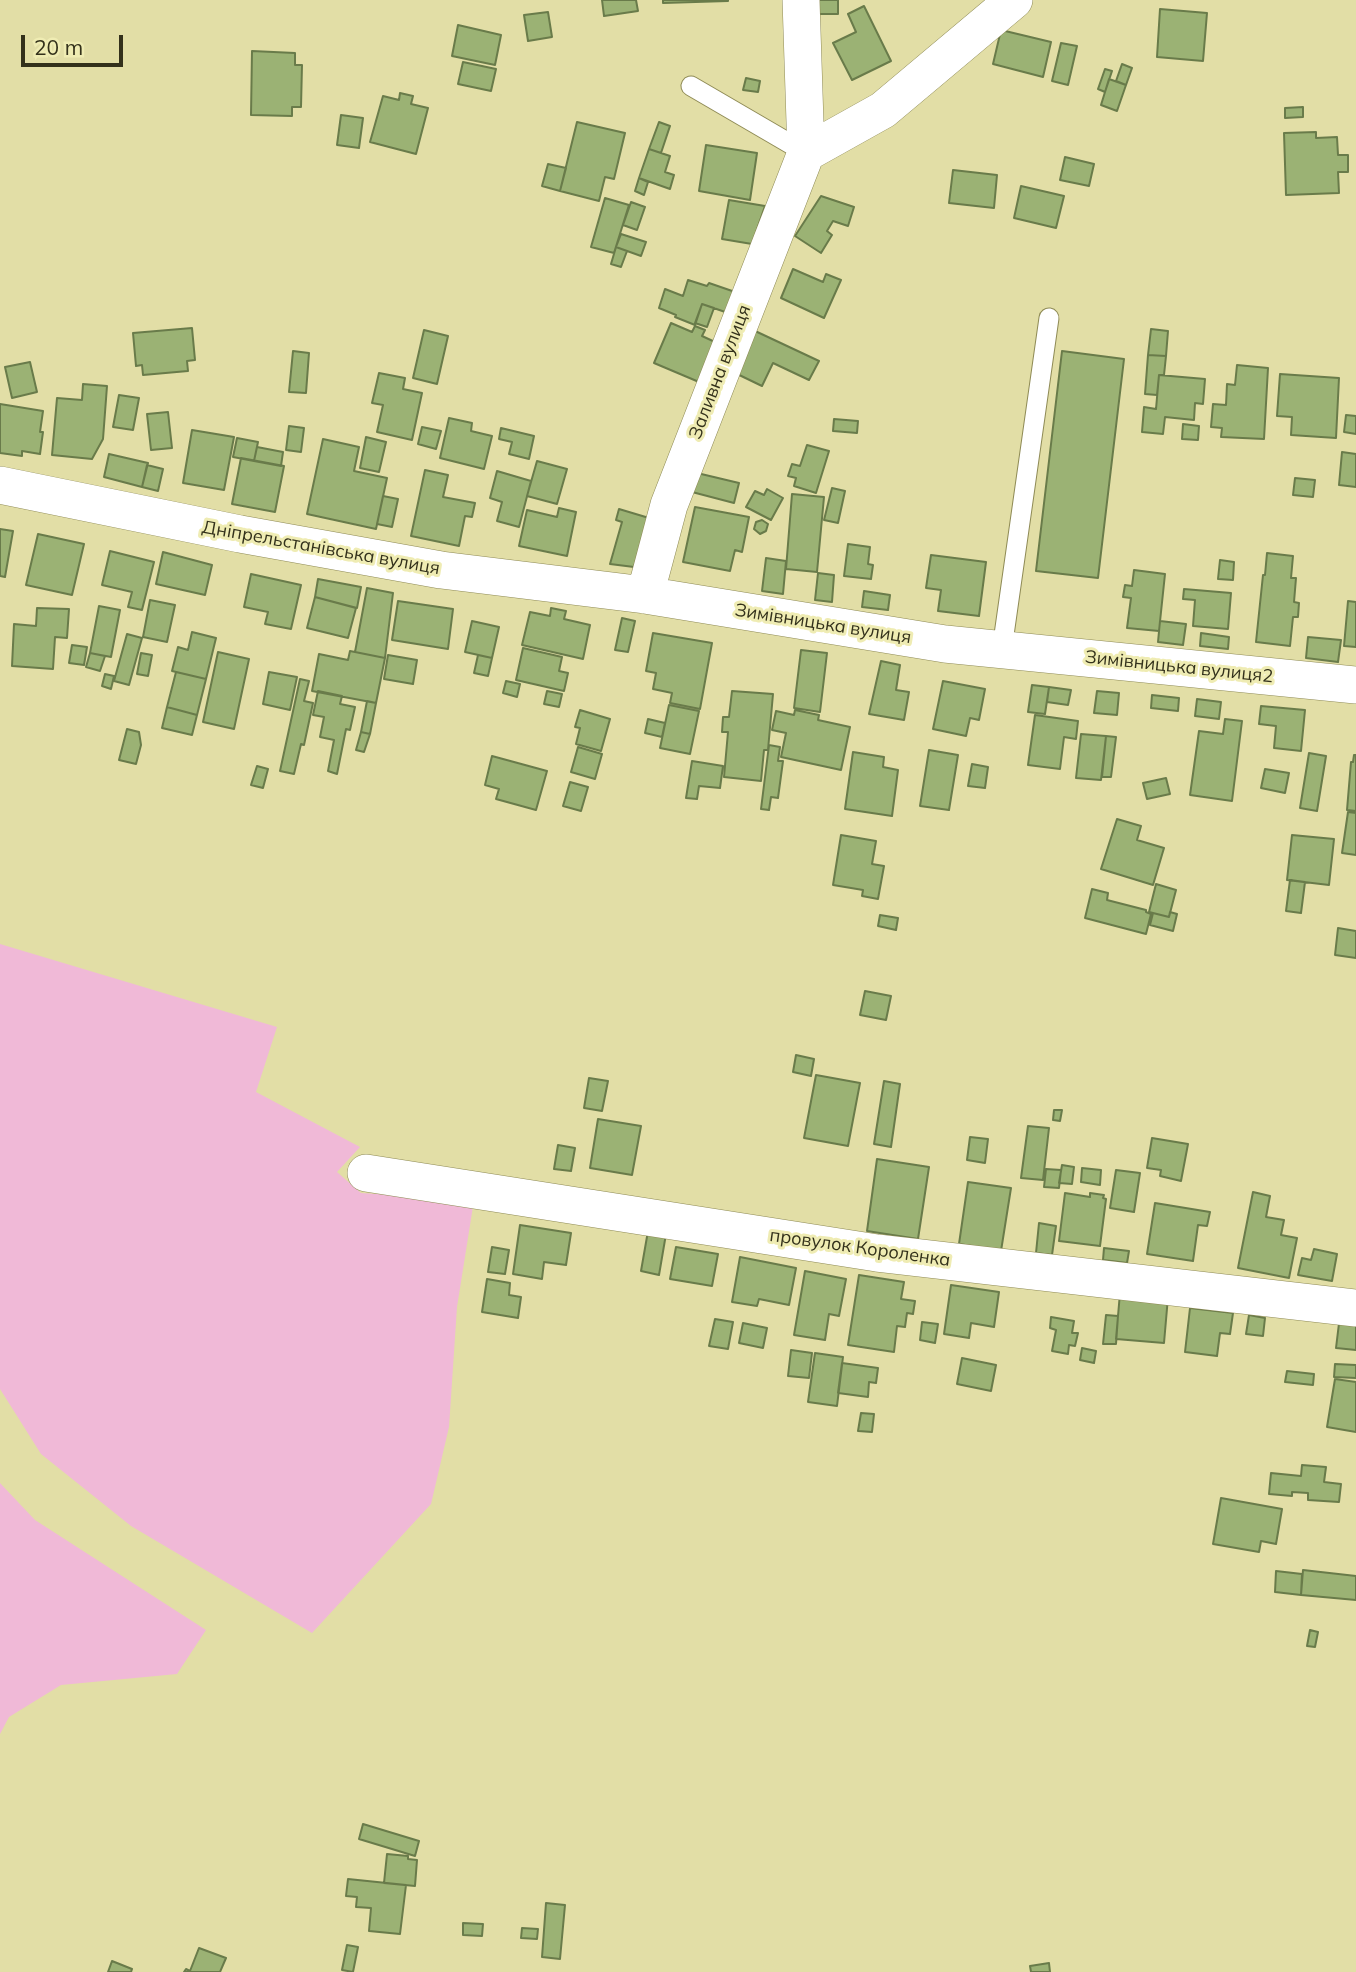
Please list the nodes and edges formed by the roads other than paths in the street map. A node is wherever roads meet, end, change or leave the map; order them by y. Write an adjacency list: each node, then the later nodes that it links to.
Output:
1 (801, 0): 4 (street, Заливна вулиця)
2 (1014, 0): 4 (street)
3 (691, 86): 4 (lane)
4 (806, 153): 7 (street, Заливна вулиця)
5 (1049, 318): 8 (lane)
6 (0, 485): 7 (street, Дніпрельстанівська вулиця)
7 (645, 595): 8 (street, Зимівницька вулиця)
8 (1002, 649): 9 (street, Зимівницька вулиця2)
9 (1356, 685)
10 (366, 1173): 11 (street, провулок Короленка)
11 (1356, 1308)

